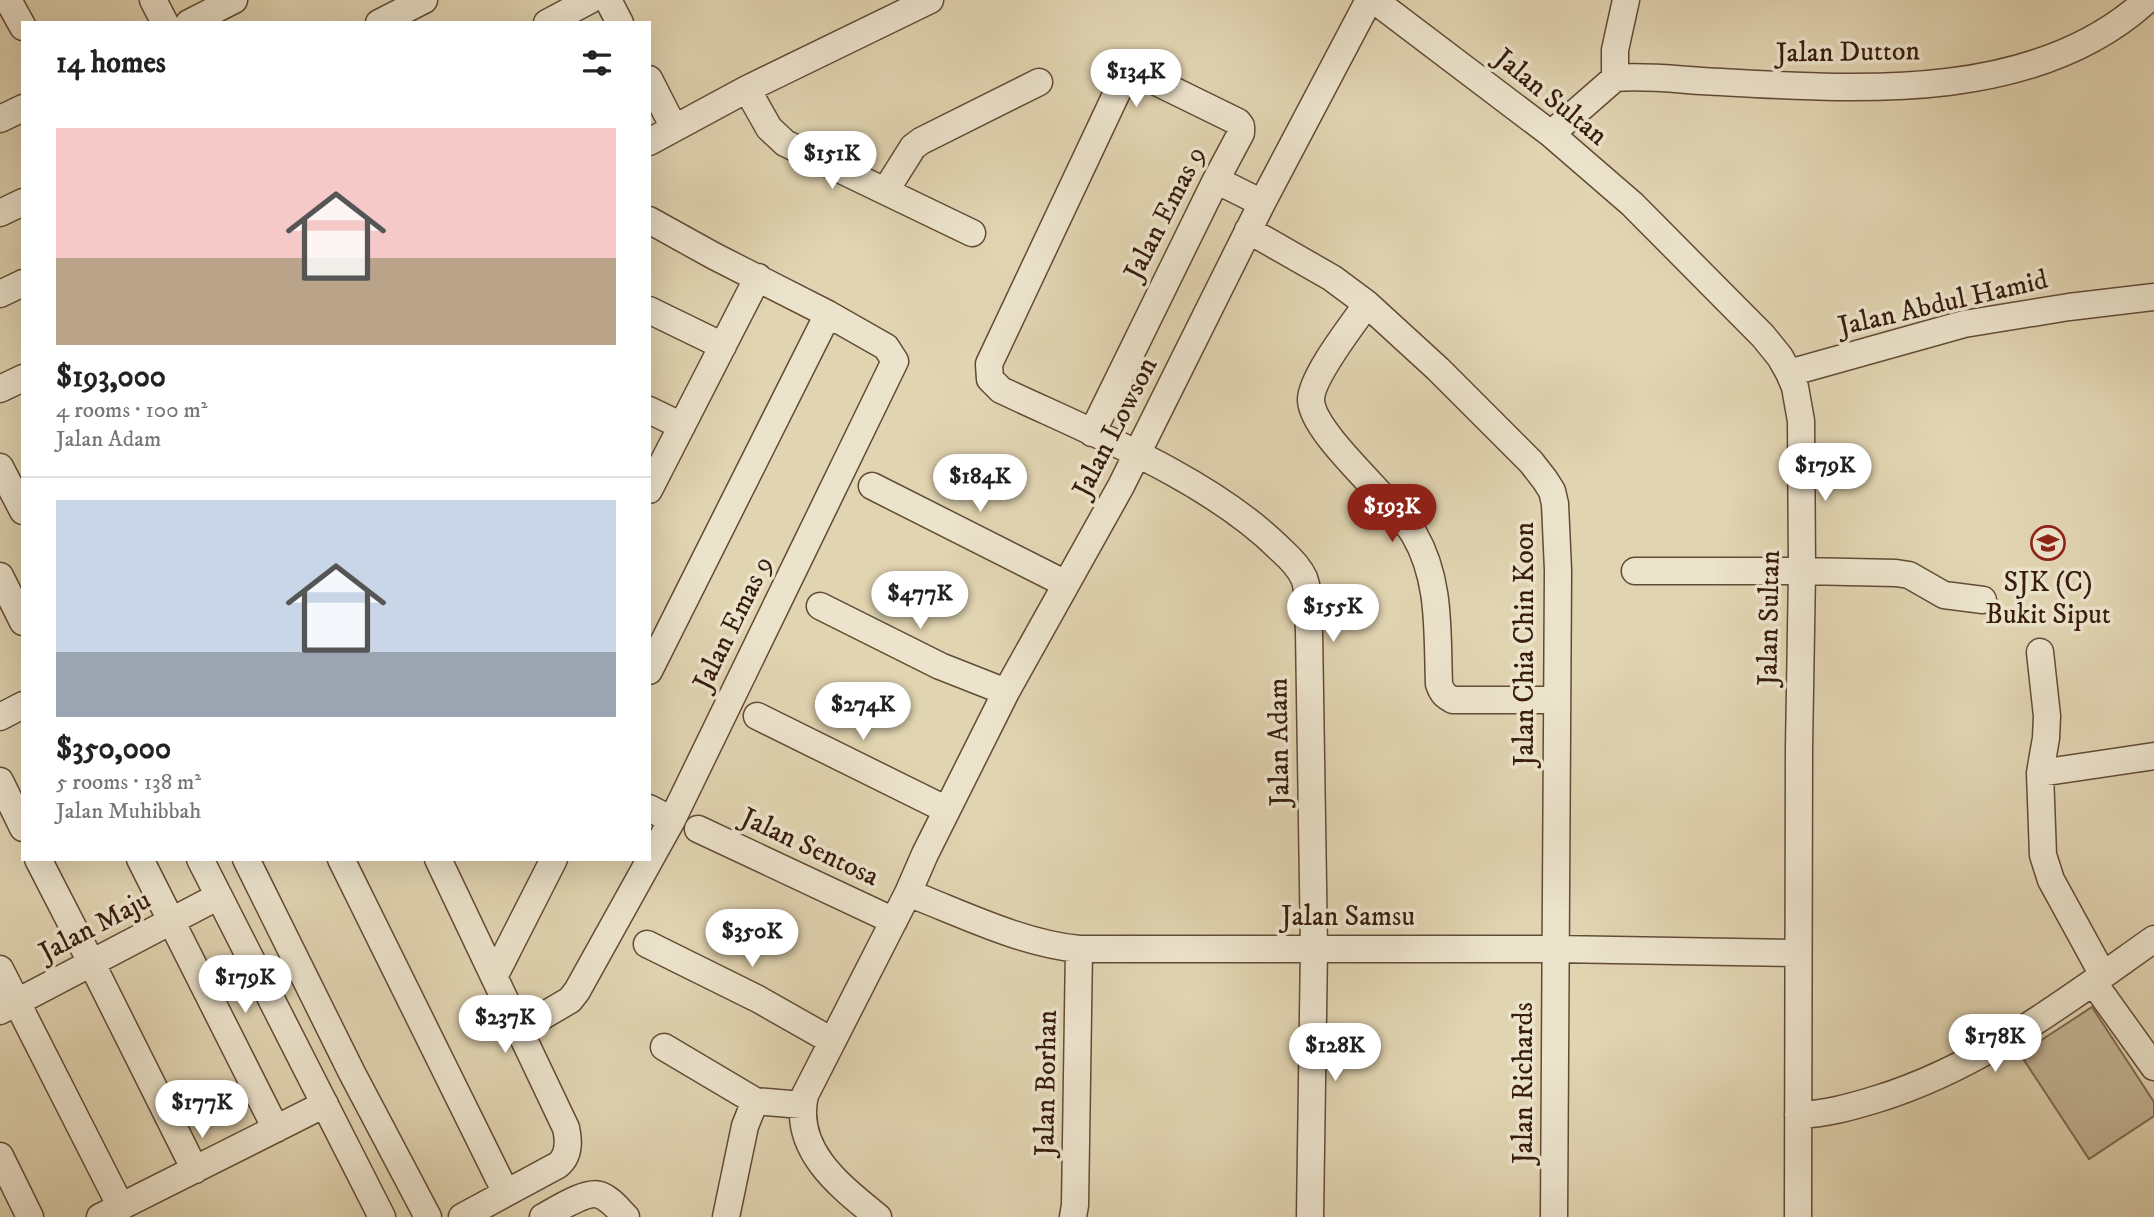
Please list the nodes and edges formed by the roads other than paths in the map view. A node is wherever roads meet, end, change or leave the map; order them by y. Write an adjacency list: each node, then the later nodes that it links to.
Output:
1 (8, 0): 16 (street)
2 (153, 0): 11 (street)
3 (234, 0): 12 (street)
4 (424, 0): 13 (street)
5 (590, 0): 14 (street)
6 (608, 0): 15 (street)
7 (930, 0): 20 (street)
8 (1372, 0): 24 (street, Jalan Sultan); 29 (street, Jalan Lowson)
9 (1626, 0): 17 (street)
10 (2147, 0): 17 (street, Jalan Dutton)
11 (164, 21)
12 (194, 21)
13 (383, 21)
14 (551, 21)
15 (619, 21)
16 (21, 23)
17 (1615, 78): 24 (street)
18 (1039, 82): 27 (street)
19 (651, 83): 23 (street)
20 (747, 89): 23 (street); 27 (street)
21 (21, 109): 22 (street)
22 (0, 119)
23 (674, 128): 25 (street)
24 (1551, 134): 42 (street, Jalan Sultan)
25 (651, 141)
26 (1216, 180): 29 (street); 47 (street, Jalan Emas 9); 47 (street, Jalan Emas 9)
27 (886, 190): 33 (street)
28 (21, 203): 30 (street)
29 (1262, 203): 32 (street, Jalan Lowson)
30 (0, 213)
31 (651, 221): 34 (street, Jalan Emas 9)
32 (1248, 230): 38 (street, Jalan Chia Chin Koon); 48 (street, Jalan Lowson)
33 (972, 233)
34 (758, 277): 40 (street, Jalan Emas 9); 41 (street)
35 (21, 284): 36 (street)
36 (0, 294)
37 (2154, 297): 42 (street, Jalan Abdul Hamid)
38 (1367, 304): 63 (street, Jalan Chia Chin Koon); 63 (street)
39 (651, 311): 41 (street)
40 (828, 314): 61 (street); 71 (street, Jalan Emas 9)
41 (723, 346): 46 (street)
42 (1789, 373): 53 (street, Jalan Sultan)
43 (21, 379): 44 (street)
44 (0, 389)
45 (651, 411): 46 (street)
46 (682, 426): 50 (street)
47 (1092, 433): 48 (street, Jalan Emas 9)
48 (1136, 455): 56 (street, Jalan Lowson); 89 (street, Jalan Adam)
49 (0, 467): 52 (street)
50 (651, 486)
51 (872, 486): 56 (street)
52 (21, 507)
53 (1802, 571): 54 (street); 57 (street); 92 (street, Jalan Sultan)
54 (1635, 572)
55 (0, 576): 59 (street)
56 (1066, 584): 62 (street, Jalan Lowson)
57 (1983, 600)
58 (820, 606): 62 (street)
59 (21, 618)
60 (2040, 652): 68 (street)
61 (651, 667)
62 (1006, 692): 70 (street, Jalan Lowson)
63 (1556, 700): 91 (street, Jalan Chia Chin Koon)
64 (21, 706): 66 (street)
65 (757, 716): 70 (street)
66 (0, 717)
67 (2154, 756): 68 (street)
68 (2040, 773): 96 (street)
69 (0, 780): 72 (street)
70 (947, 810): 83 (street, Jalan Lowson)
71 (661, 814): 74 (street, Jalan Emas 9)
72 (21, 824)
73 (698, 830): 85 (street, Jalan Sentosa)
74 (651, 835)
75 (38, 861): 93 (street)
76 (141, 861): 86 (street)
77 (201, 861): 84 (street)
78 (247, 861): 113 (street)
79 (342, 861): 109 (street)
80 (439, 861): 95 (street)
81 (553, 861): 95 (street)
82 (639, 861): 98 (street, Jalan Emas 9)
83 (908, 893): 85 (street, Jalan Lowson); 90 (street, Jalan Samsu)
84 (219, 896): 86 (street, Jalan Maju); 103 (street)
85 (894, 921): 99 (street, Jalan Lowson)
86 (171, 922): 93 (street, Jalan Maju); 106 (street)
87 (2154, 939): 96 (street)
88 (647, 944): 99 (street)
89 (1314, 948): 90 (street, Jalan Samsu); 91 (street, Jalan Samsu); 120 (street, Jalan Adam)
90 (1079, 949): 119 (street, Jalan Borhan)
91 (1555, 949): 92 (street, Jalan Samsu); 121 (street, Jalan Richards)
92 (1798, 953): 105 (street, Jalan Sultan)
93 (92, 964): 97 (street, Jalan Maju); 108 (street)
94 (0, 969): 97 (street)
95 (494, 977): 98 (street)
96 (2098, 979): 101 (street); 105 (street)
97 (8, 1007): 110 (street)
98 (519, 1030): 109 (street)
99 (832, 1041): 104 (street, Jalan Lowson)
100 (664, 1047): 102 (street)
101 (2154, 1067)
102 (755, 1101): 104 (street); 117 (street)
103 (325, 1104): 106 (street); 112 (street)
104 (802, 1105): 118 (street)
105 (1798, 1115): 122 (street, Jalan Sultan)
106 (276, 1129): 108 (street)
107 (0, 1156): 111 (street)
108 (195, 1170): 110 (street)
109 (506, 1193): 114 (street)
110 (110, 1212)
111 (30, 1217)
112 (382, 1217)
113 (428, 1217)
114 (462, 1217)
115 (543, 1217): 116 (street)
116 (626, 1217)
117 (726, 1217)
118 (878, 1217)
119 (1073, 1217)
120 (1310, 1217)
121 (1554, 1217)
122 (1798, 1217)

